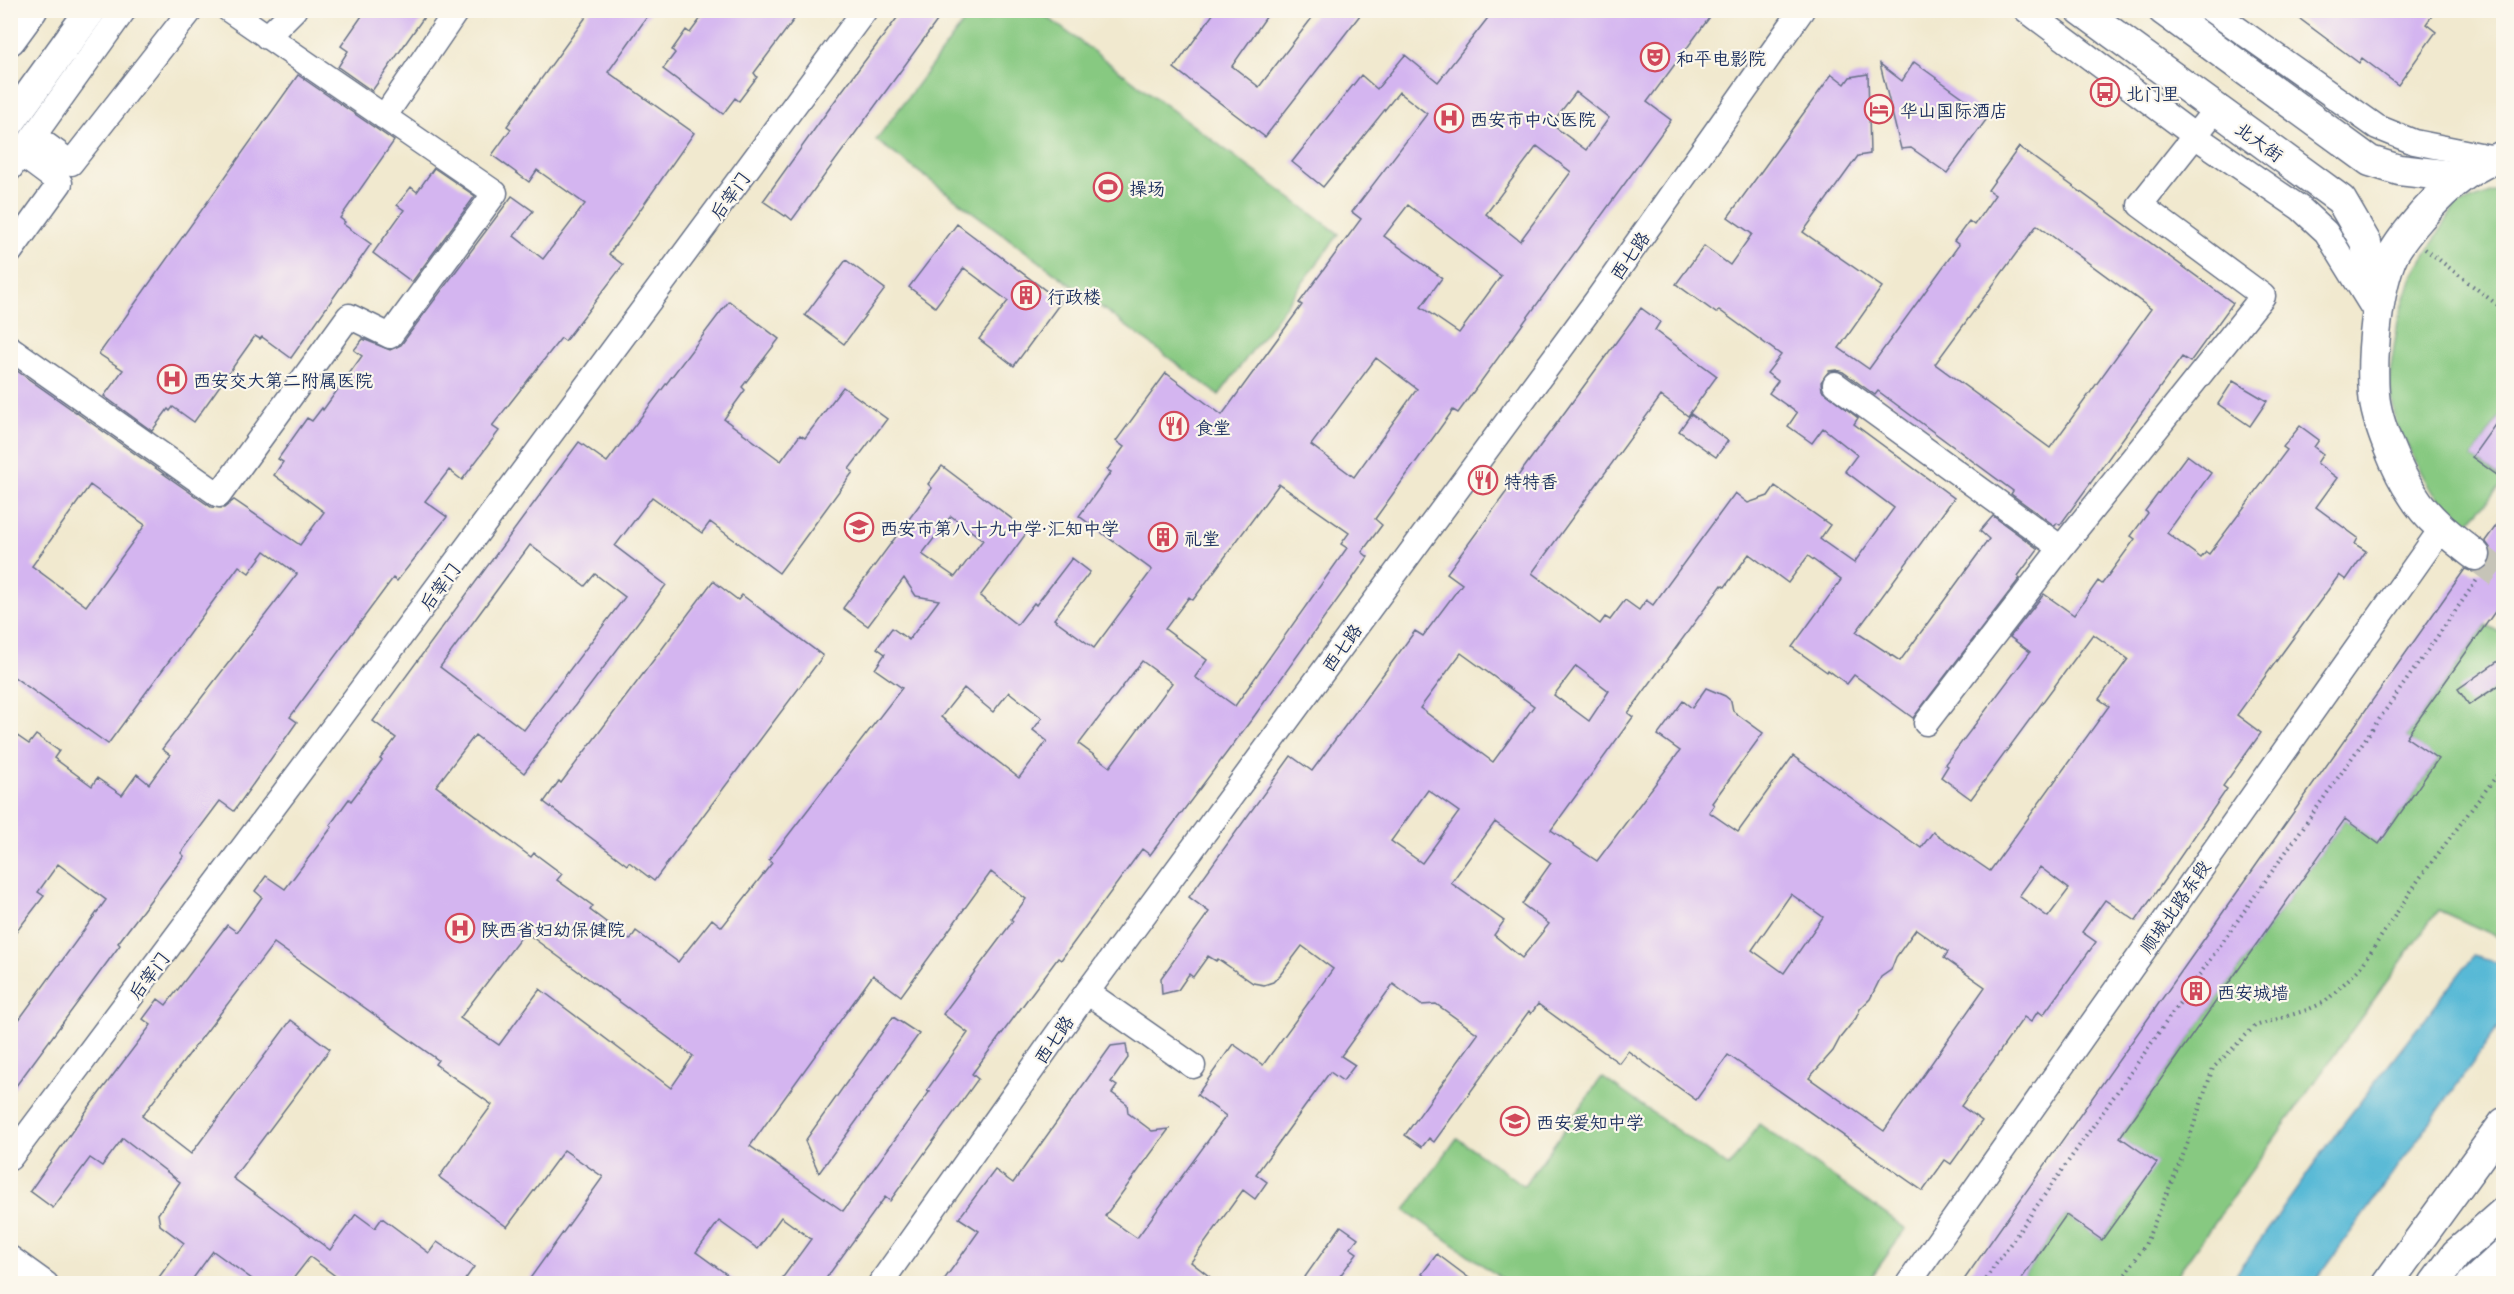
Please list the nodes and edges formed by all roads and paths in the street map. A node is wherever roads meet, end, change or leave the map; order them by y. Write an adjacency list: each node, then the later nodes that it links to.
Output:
1 (32, 10): 15 (main road)
2 (91, 10): 19 (main road)
3 (124, 10): 19 (street)
4 (191, 10): 19 (street)
5 (229, 10): 14 (street)
6 (294, 10): 14 (street)
7 (457, 10): 17 (street)
8 (865, 10): 36 (street, 后宰门)
9 (1802, 10): 33 (street, 西七路)
10 (2026, 10): 18 (street)
11 (2081, 10): 16 (main road, 北大街)
12 (2163, 10): 21 (main road)
13 (2211, 10): 20 (street)
14 (267, 37): 17 (street)
15 (10, 40)
16 (2216, 109): 18 (street); 25 (main road, 北大街)
17 (384, 117): 26 (street)
18 (2196, 135): 25 (street); 29 (street)
19 (19, 145): 23 (street)
20 (2499, 157): 21 (main road, 北大街)
21 (2461, 177): 22 (main road, 北大街)
22 (2406, 234): 24 (path); 25 (main road, 北大街)
23 (10, 252)
24 (2504, 310)
25 (2377, 314): 28 (main road, 北大街)
26 (10, 348)
27 (1835, 384): 29 (street)
28 (2442, 528): 30 (main road, 北大街); 42 (street, 顺城北路东段)
29 (2061, 548): 31 (street)
30 (2479, 564): 43 (path)
31 (1926, 723)
32 (2504, 766): 44 (path)
33 (1087, 992): 34 (street); 41 (street, 西七路)
34 (1193, 1066)
35 (2502, 1124): 45 (main road)
36 (10, 1158)
37 (2504, 1212): 46 (main road)
38 (2504, 1254): 47 (main road)
39 (10, 1258): 40 (street)
40 (46, 1284)
41 (880, 1284)
42 (1908, 1284)
43 (1982, 1284)
44 (2119, 1284)
45 (2387, 1284)
46 (2434, 1284)
47 (2472, 1284)

